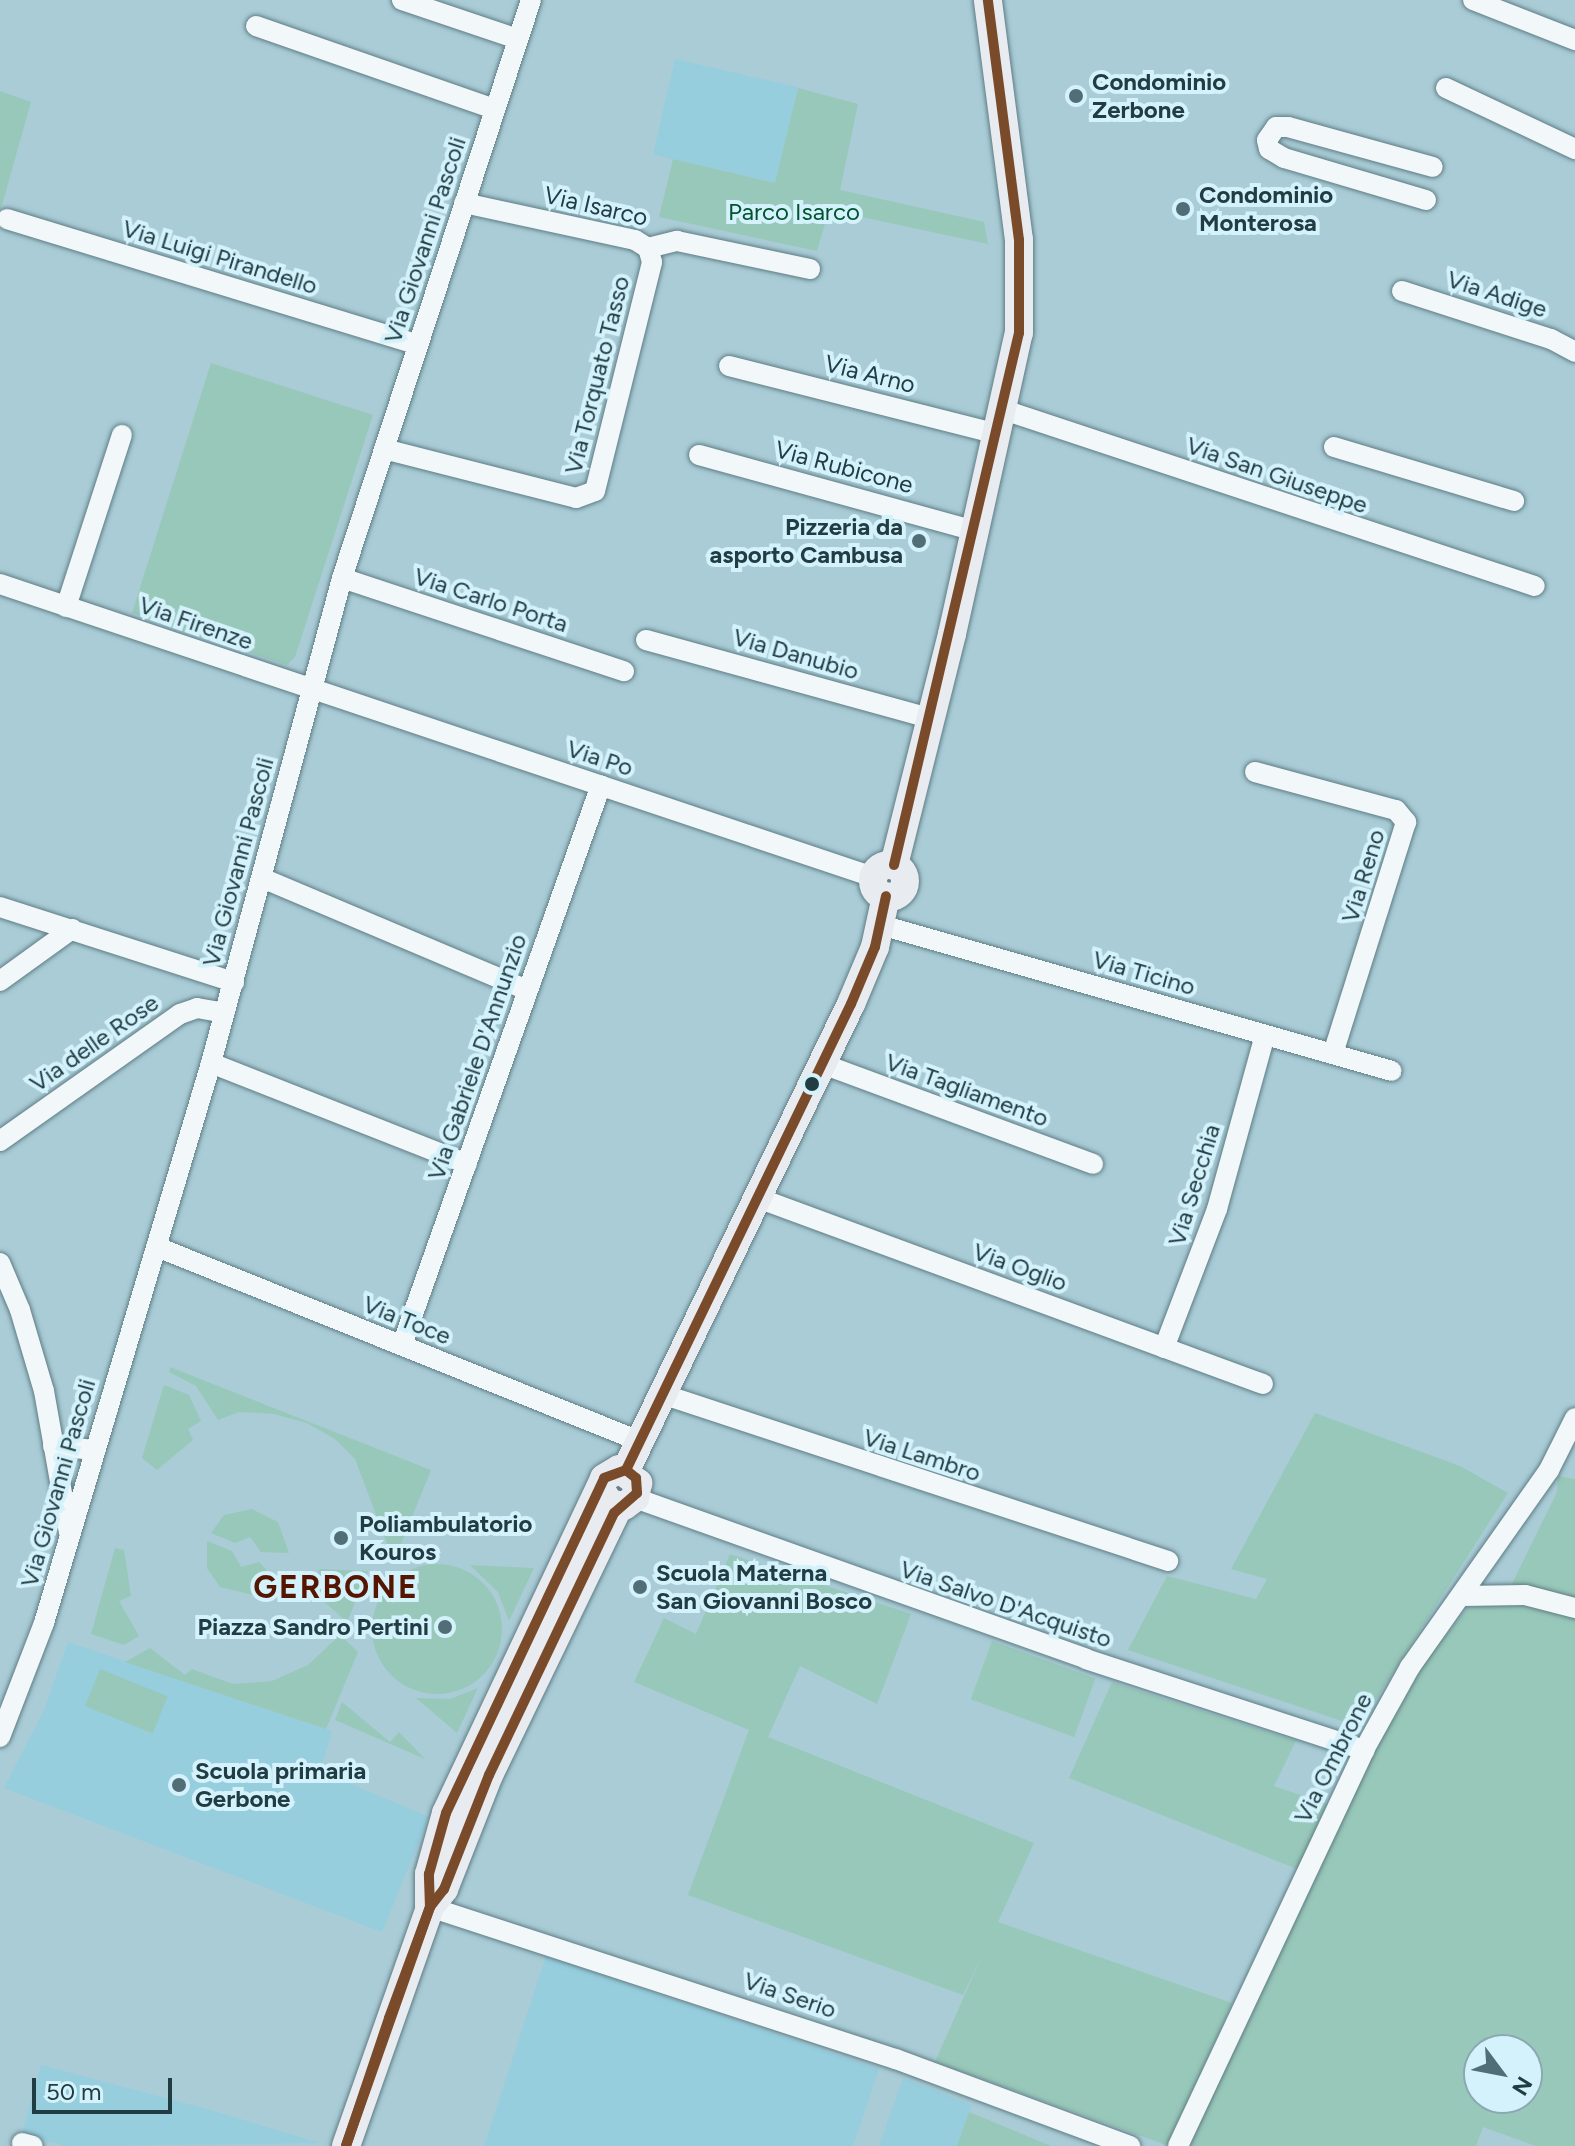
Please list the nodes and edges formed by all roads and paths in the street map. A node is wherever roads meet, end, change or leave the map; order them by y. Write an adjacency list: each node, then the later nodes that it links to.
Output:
1 (402, 0): 6 (street)
2 (531, 0): 6 (street, Via Giovanni Pascoli)
3 (988, 0): 21 (street)
4 (1473, 0): 7 (street)
5 (256, 26): 9 (street)
6 (518, 39): 9 (street, Via Giovanni Pascoli)
7 (1575, 40)
8 (1446, 88): 10 (street)
9 (495, 109): 13 (street, Via Giovanni Pascoli)
10 (1575, 149)
11 (1433, 167): 12 (street)
12 (1426, 200)
13 (464, 203): 15 (street, Via Isarco); 18 (street, Via Giovanni Pascoli)
14 (7, 219): 18 (street, Via Luigi Pirandello)
15 (648, 248): 16 (street, Via Isarco); 24 (street, Via Torquato Tasso)
16 (810, 269)
17 (1402, 291): 19 (street, Via Adige)
18 (417, 344): 24 (street, Via Giovanni Pascoli)
19 (1575, 352)
20 (729, 366): 21 (street, Via Arno)
21 (1001, 422): 27 (street); 30 (street, Via San Giuseppe)
22 (122, 435): 31 (street)
23 (1334, 447): 26 (street)
24 (384, 449): 28 (street, Via Giovanni Pascoli)
25 (699, 455): 27 (street, Via Rubicone)
26 (1514, 501)
27 (975, 531): 35 (street)
28 (342, 578): 33 (street, Via Carlo Porta); 34 (street, Via Giovanni Pascoli)
29 (0, 584): 31 (street, Via Firenze)
30 (1535, 586)
31 (66, 607): 34 (street, Via Firenze)
32 (646, 640): 35 (street, Via Danubio)
33 (624, 671)
34 (309, 689): 37 (street, Via Po); 38 (street, Via Giovanni Pascoli)
35 (932, 719): 39 (street)
36 (1255, 772): 48 (street, Via Reno)
37 (601, 785): 39 (street, Via Po); 45 (street, Via Gabriele D'Annunzio)
38 (262, 878): 44 (street, Via Giovanni Pascoli); 45 (street)
39 (884, 879): 41 (street)
40 (0, 907): 42 (street)
41 (881, 925): 47 (street, Via Ticino); 50 (street)
42 (72, 929): 43 (street); 44 (street)
43 (0, 981)
44 (234, 982): 46 (street, Via Giovanni Pascoli)
45 (527, 990): 53 (street, Via Gabriele D'Annunzio)
46 (225, 1013): 49 (street, Via Giovanni Pascoli); 52 (street, Via delle Rose)
47 (1265, 1035): 48 (street, Via Ticino); 59 (street, Via Secchia)
48 (1333, 1054): 51 (street, Via Ticino)
49 (211, 1063): 53 (street); 56 (street, Via Giovanni Pascoli)
50 (823, 1064): 54 (street, Via Tagliamento); 55 (street)
51 (1392, 1071)
52 (0, 1141)
53 (467, 1164): 58 (street, Via Gabriele D'Annunzio)
54 (1093, 1164)
55 (758, 1198): 59 (street, Via Oglio); 61 (street)
56 (157, 1247): 58 (street, Via Toce); 65 (street, Via Giovanni Pascoli)
57 (0, 1263): 64 (street)
58 (402, 1345): 63 (street, Via Toce)
59 (1164, 1348): 60 (street, Via Oglio)
60 (1263, 1384)
61 (662, 1394): 63 (street); 68 (street, Via Lambro)
62 (1575, 1418): 69 (street, Via Ombrone)
63 (639, 1441): 66 (street)
64 (53, 1446): 65 (street); 67 (street)
65 (95, 1450): 67 (street, Via Giovanni Pascoli)
66 (618, 1498): 72 (street, Via Salvo D'Acquisto); 73 (street)
67 (70, 1535): 71 (street, Via Giovanni Pascoli)
68 (1168, 1561)
69 (1463, 1596): 70 (street); 72 (street, Via Ombrone)
70 (1575, 1608)
71 (0, 1737)
72 (1364, 1750): 76 (street, Via Ombrone)
73 (430, 1907): 74 (street); 75 (street, Via Serio)
74 (346, 2146)
75 (1130, 2146)
76 (1178, 2146)

